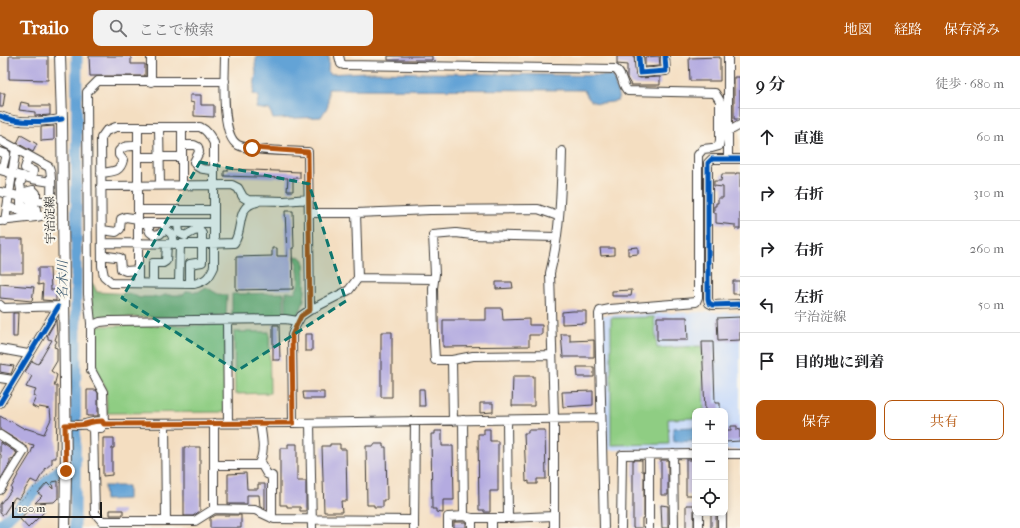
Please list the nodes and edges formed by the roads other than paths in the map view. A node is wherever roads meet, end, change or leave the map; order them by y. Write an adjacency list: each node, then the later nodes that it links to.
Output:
1 (60, 56): 11 (main road, 宇治淀線)
2 (151, 56): 9 (street)
3 (225, 56): 8 (street)
4 (340, 56): 91 (street)
5 (640, 56): 6 (street)
6 (666, 56)
7 (728, 56): 16 (street)
8 (224, 81): 9 (street); 44 (street)
9 (151, 82): 83 (street)
10 (0, 116): 11 (street)
11 (62, 119): 34 (main road, 宇治淀線)
12 (740, 125): 16 (street)
13 (138, 127): 14 (street); 19 (street); 32 (street)
14 (159, 127): 15 (street); 26 (street)
15 (182, 127): 18 (street); 30 (street)
16 (728, 130): 27 (street)
17 (0, 140): 20 (street)
18 (182, 145): 25 (street); 30 (street)
19 (138, 146): 24 (street); 32 (street)
20 (16, 148): 23 (street); 31 (street)
21 (562, 151): 55 (street)
22 (0, 152): 29 (street)
23 (29, 156): 33 (street); 35 (street)
24 (138, 157): 26 (street); 36 (street)
25 (182, 157): 26 (street); 38 (street)
26 (160, 158): 37 (street)
27 (728, 158): 28 (street); 77 (street)
28 (740, 158)
29 (1, 170): 31 (street)
30 (214, 170): 39 (street)
31 (11, 173): 33 (street); 42 (street)
32 (101, 173): 40 (street)
33 (28, 178): 35 (street); 45 (street)
34 (62, 179): 35 (street); 53 (main road, 宇治淀線)
35 (51, 181): 47 (street)
36 (138, 185): 37 (street); 40 (street); 49 (street)
37 (160, 185): 38 (street)
38 (182, 185): 39 (street)
39 (214, 185): 46 (street); 50 (street)
40 (101, 186): 62 (street)
41 (0, 192): 42 (street)
42 (9, 193): 43 (street); 48 (street)
43 (21, 196): 45 (street); 56 (street)
44 (309, 199): 46 (street); 51 (street)
45 (37, 200): 47 (street)
46 (284, 201): 68 (street)
47 (50, 203): 54 (street)
48 (4, 206): 56 (street); 57 (street)
49 (138, 210): 50 (street); 58 (street)
50 (214, 210): 61 (street)
51 (309, 213): 52 (street); 80 (street)
52 (356, 213): 55 (street); 71 (street)
53 (63, 214): 54 (street); 79 (main road, 宇治淀線)
54 (45, 215): 56 (street)
55 (558, 216): 63 (street)
56 (33, 218): 57 (street)
57 (2, 221)
58 (138, 221): 59 (street); 62 (street); 65 (street)
59 (148, 223): 60 (street); 66 (street)
60 (178, 223): 61 (street); 67 (street)
61 (214, 223): 68 (street)
62 (102, 230): 64 (street)
63 (556, 237): 72 (street); 86 (street)
64 (102, 243): 65 (street); 69 (street)
65 (138, 244): 66 (street); 70 (street)
66 (174, 244): 67 (street); 74 (street); 75 (street)
67 (202, 244): 68 (street); 76 (street)
68 (214, 244): 76 (street)
69 (102, 255): 70 (street); 73 (street)
70 (138, 270): 73 (street)
71 (358, 278): 72 (street); 80 (street)
72 (434, 279): 87 (street)
73 (138, 283): 74 (street)
74 (153, 283): 75 (street)
75 (179, 284): 76 (street)
76 (190, 284)
77 (740, 304)
78 (0, 305): 79 (street)
79 (61, 306): 85 (street); 102 (main road, 宇治淀線)
80 (310, 310): 82 (street)
81 (227, 319): 82 (street); 83 (street); 98 (street)
82 (298, 322): 100 (street)
83 (91, 326): 103 (street)
84 (0, 349): 85 (street)
85 (28, 354): 89 (street)
86 (552, 354): 87 (street); 92 (street)
87 (452, 360): 96 (street)
88 (0, 378): 89 (street)
89 (13, 380): 90 (street)
90 (0, 403)
91 (601, 418): 92 (street); 133 (street)
92 (554, 419): 94 (street); 117 (street)
93 (463, 420): 94 (street); 96 (street); 120 (street)
94 (507, 420): 123 (street)
95 (415, 421): 96 (street); 101 (street); 127 (street)
96 (453, 421)
97 (214, 423): 98 (street); 104 (street); 113 (street)
98 (228, 423): 99 (street)
99 (260, 423): 100 (street); 112 (street)
100 (293, 423): 101 (street)
101 (310, 423): 126 (street)
102 (69, 424): 105 (street); 128 (main road, 宇治淀線)
103 (104, 424): 104 (street); 105 (street)
104 (165, 424): 124 (street)
105 (90, 426): 125 (street)
106 (0, 435): 114 (street)
107 (649, 454): 108 (street); 134 (street); 135 (street)
108 (673, 454): 109 (street); 136 (street)
109 (692, 454)
110 (728, 454): 111 (street)
111 (740, 454)
112 (260, 462): 113 (street); 121 (street)
113 (214, 466): 116 (street)
114 (3, 478): 115 (street)
115 (0, 490)
116 (214, 509): 121 (street); 124 (street)
117 (554, 516): 123 (street); 132 (street)
118 (699, 516): 137 (street)
119 (722, 516): 138 (street)
120 (468, 517): 122 (street); 129 (street); 130 (street)
121 (272, 518): 126 (street)
122 (492, 518): 123 (street); 131 (street)
123 (508, 518)
124 (166, 521): 125 (street)
125 (103, 524)
126 (312, 524): 127 (street)
127 (414, 524)
128 (65, 528)
129 (448, 528)
130 (472, 528)
131 (492, 528)
132 (554, 528)
133 (604, 528)
134 (621, 528)
135 (649, 528)
136 (674, 528)
137 (699, 528)
138 (722, 528)

